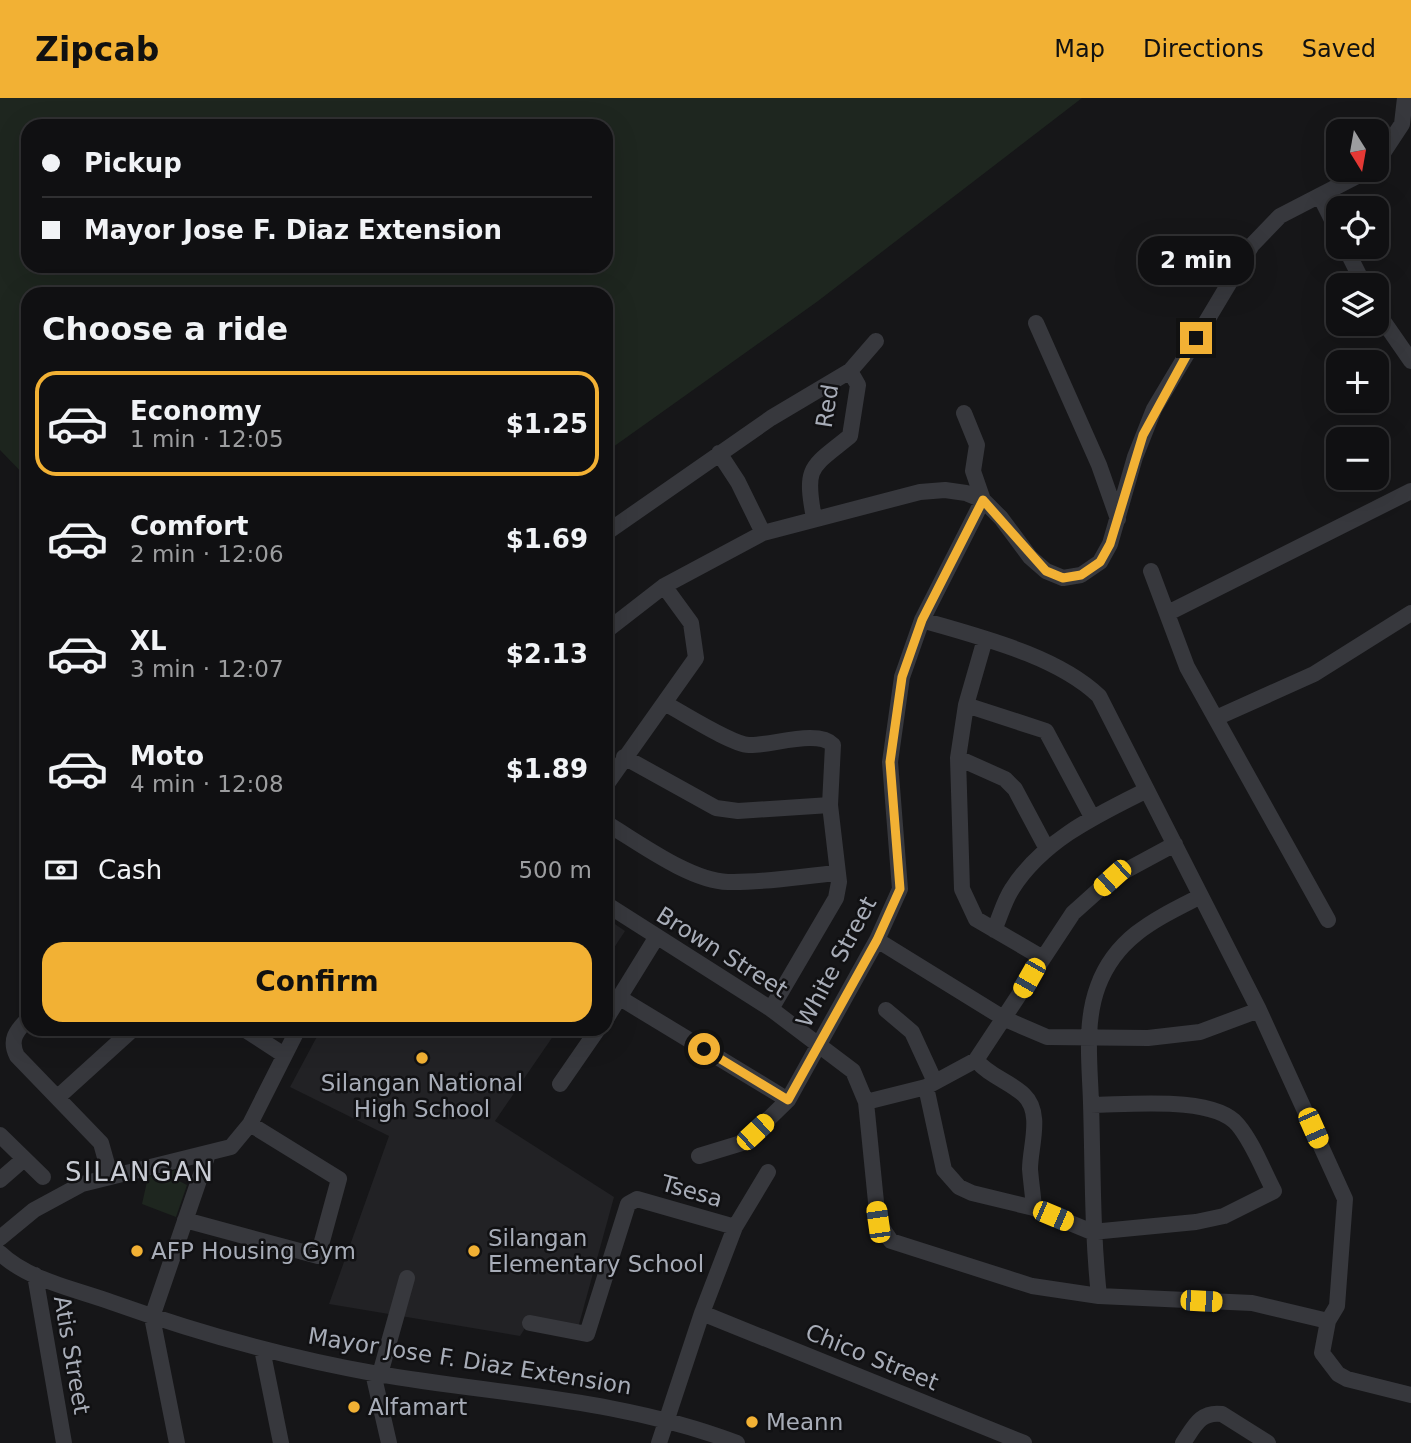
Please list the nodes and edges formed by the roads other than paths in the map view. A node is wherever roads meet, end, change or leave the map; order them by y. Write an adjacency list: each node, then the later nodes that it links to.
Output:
1 (1405, 98): 2 (street)
2 (1406, 123): 3 (street)
3 (1390, 145)
4 (1346, 182): 5 (street)
5 (1320, 196): 6 (street); 17 (street)
6 (1326, 208)
7 (1036, 323): 17 (street)
8 (1389, 329): 10 (street)
9 (876, 341): 11 (street)
10 (1411, 361)
11 (850, 370): 13 (street); 16 (street, Red)
12 (964, 412): 15 (street)
13 (719, 453): 18 (street); 19 (street)
14 (1411, 491): 22 (street)
15 (983, 500): 16 (street); 17 (street); 24 (street, White Street)
16 (814, 518): 19 (street)
17 (1118, 519)
18 (613, 528)
19 (763, 533): 21 (street)
20 (1151, 571): 22 (street)
21 (664, 586): 25 (street); 27 (street)
22 (1168, 613): 29 (street)
23 (1411, 613): 29 (street)
24 (922, 620): 26 (street); 45 (street, White Street)
25 (613, 626)
26 (985, 639): 28 (street); 33 (street)
27 (666, 704): 30 (street); 34 (street)
28 (966, 705): 31 (street); 35 (street)
29 (1216, 718): 42 (street)
30 (624, 757): 32 (street); 34 (street)
31 (958, 758): 38 (street); 43 (street)
32 (613, 774)
33 (1147, 790): 35 (street); 37 (street)
34 (830, 805): 39 (street)
35 (1092, 817): 38 (street)
36 (613, 827): 39 (street)
37 (1175, 844): 40 (street); 46 (street)
38 (1047, 849): 43 (street)
39 (837, 873): 49 (street)
40 (1199, 897): 51 (street); 58 (street)
41 (613, 909): 44 (street, Brown Street)
42 (1328, 920)
43 (994, 930): 46 (street)
44 (656, 938): 47 (street); 49 (street, Brown Street)
45 (877, 940): 52 (street); 59 (street, White Street)
46 (1041, 957): 52 (street)
47 (620, 998): 48 (street); 65 (street)
48 (613, 1008)
49 (771, 1009): 59 (street, Brown Street)
50 (886, 1010): 63 (street)
51 (1259, 1010): 58 (street); 88 (street)
52 (1005, 1019): 58 (street); 61 (street)
53 (21, 1027): 64 (street)
54 (125, 1036): 64 (street)
55 (255, 1036): 60 (street)
56 (294, 1036): 60 (street)
57 (593, 1036): 62 (street)
58 (1089, 1037): 67 (street)
59 (818, 1043): 65 (street, White Street); 66 (street, Brown Street)
60 (284, 1055): 68 (street)
61 (976, 1060): 63 (street); 77 (street)
62 (560, 1084)
63 (930, 1084): 66 (street); 77 (street)
64 (58, 1097): 74 (street)
65 (788, 1100): 71 (street, White Street)
66 (866, 1102): 85 (street, Brown Street)
67 (1091, 1105): 80 (street); 80 (street)
68 (250, 1124): 70 (street); 78 (street)
69 (0, 1135): 72 (street)
70 (208, 1154): 74 (street); 78 (street)
71 (699, 1156)
72 (24, 1159): 75 (street); 76 (street)
73 (768, 1172): 79 (street)
74 (110, 1175): 81 (street)
75 (43, 1177)
76 (0, 1180)
77 (1034, 1208): 80 (street)
78 (185, 1220): 87 (street)
79 (735, 1227): 86 (street, Tsesa); 89 (street, Tsesa)
80 (1092, 1232): 85 (street)
81 (0, 1238)
82 (0, 1254): 83 (street, Mayor Jose F. Diaz Extension)
83 (35, 1275): 87 (street, Mayor Jose F. Diaz Extension); 94 (street, Atis Street)
84 (407, 1278): 91 (street)
85 (1099, 1296): 88 (street, Brown Street)
86 (702, 1313): 93 (street, Tsesa); 100 (street, Chico Street)
87 (152, 1317): 90 (street, Mayor Jose F. Diaz Extension); 95 (street)
88 (1328, 1321): 92 (street)
89 (530, 1323)
90 (262, 1349): 91 (street, Mayor Jose F. Diaz Extension); 96 (street)
91 (377, 1373): 93 (street, Mayor Jose F. Diaz Extension); 97 (street)
92 (1411, 1395)
93 (667, 1419): 98 (street, Tsesa); 99 (street, Mayor Jose F. Diaz Extension)
94 (64, 1443)
95 (177, 1443)
96 (281, 1443)
97 (389, 1443)
98 (659, 1443)
99 (737, 1443)
100 (1024, 1443)
101 (1183, 1443): 102 (street)
102 (1268, 1443)

